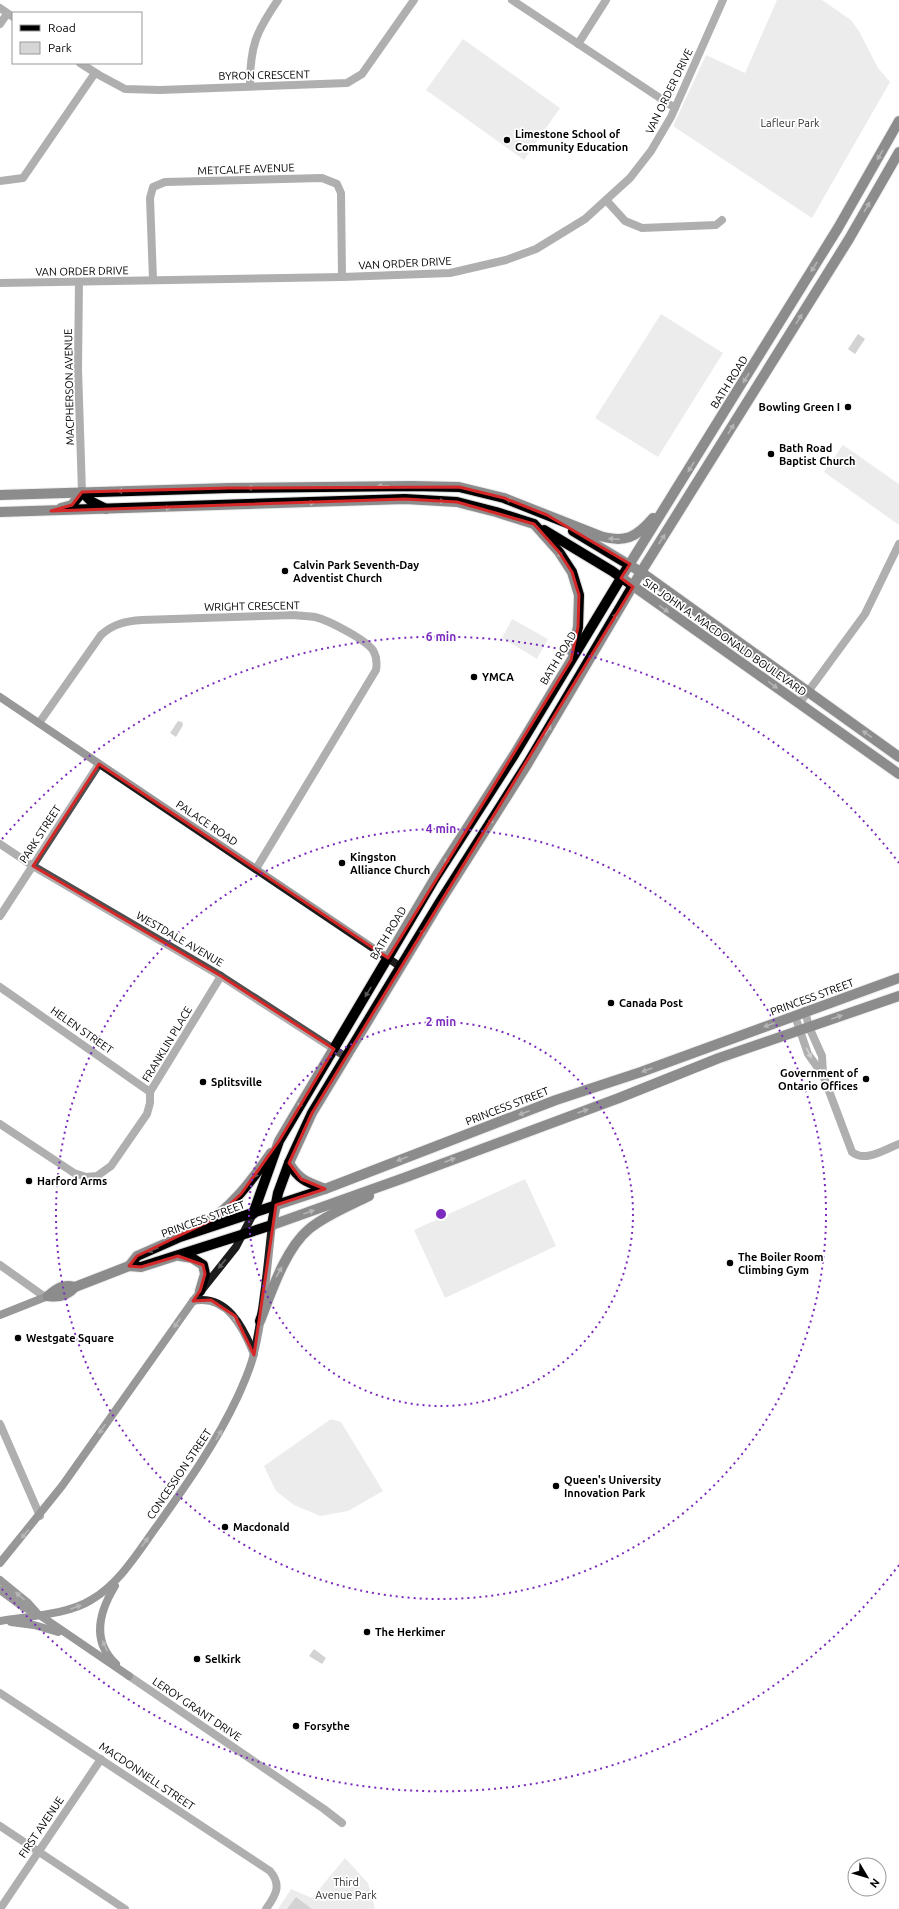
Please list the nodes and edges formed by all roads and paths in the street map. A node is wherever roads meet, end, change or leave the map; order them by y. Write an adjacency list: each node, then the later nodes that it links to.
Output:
1 (278, 0): 12 (street)
2 (414, 0): 12 (street, BYRON CRESCENT)
3 (512, 0): 9 (street)
4 (606, 0): 9 (street)
5 (723, 0): 13 (street, VAN ORDER DRIVE)
6 (0, 8): 7 (street)
7 (10, 16): 8 (street)
8 (0, 24)
9 (578, 44): 13 (street)
10 (82, 64): 11 (street, BYRON CRESCENT)
11 (94, 72): 12 (street, BYRON CRESCENT); 16 (street)
12 (250, 85)
13 (675, 108): 17 (street, VAN ORDER DRIVE)
14 (899, 121): 24 (main road, BATH ROAD, one-way to 24)
15 (899, 152): 33 (main road, one-way to 15)
16 (0, 181)
17 (606, 200): 18 (street); 19 (street, VAN ORDER DRIVE)
18 (722, 220)
19 (342, 277): 20 (street, VAN ORDER DRIVE); 20 (street, METCALFE AVENUE)
20 (153, 280): 21 (street, VAN ORDER DRIVE)
21 (79, 282): 22 (street, VAN ORDER DRIVE); 23 (street, MACPHERSON AVENUE)
22 (0, 283)
23 (82, 492): 25 (main road); 26 (main road); 27 (main road); 29 (main road, one-way to 23)
24 (675, 492): 29 (main road, one-way to 29); 32 (main road, BATH ROAD)
25 (0, 495)
26 (109, 510): 27 (main road, SIR JOHN A. MACDONALD BOULEVARD); 30 (main road, SIR JOHN A. MACDONALD BOULEVARD, one-way to 30)
27 (51, 511): 28 (main road)
28 (0, 512)
29 (547, 515): 32 (main road, SIR JOHN A. MACDONALD BOULEVARD)
30 (534, 524): 34 (main road, SIR JOHN A. MACDONALD BOULEVARD); 36 (main road, one-way to 36)
31 (899, 544): 37 (street)
32 (630, 564): 33 (main road, SIR JOHN A. MACDONALD BOULEVARD); 34 (main road, BATH ROAD)
33 (641, 572): 35 (main road); 37 (main road, SIR JOHN A. MACDONALD BOULEVARD)
34 (621, 578): 35 (main road, SIR JOHN A. MACDONALD BOULEVARD); 36 (main road, BATH ROAD)
35 (632, 587): 39 (main road, SIR JOHN A. MACDONALD BOULEVARD, one-way to 39); 49 (main road, one-way to 35)
36 (571, 660): 48 (main road, BATH ROAD, one-way to 48)
37 (808, 693): 39 (street); 41 (main road, SIR JOHN A. MACDONALD BOULEVARD, one-way to 37)
38 (0, 697): 40 (main road, PALACE ROAD)
39 (799, 704): 43 (main road, SIR JOHN A. MACDONALD BOULEVARD)
40 (39, 723): 42 (main road, PALACE ROAD); 46 (street, WRIGHT CRESCENT)
41 (899, 757)
42 (99, 764): 45 (street, PARK STREET); 46 (main road, PALACE ROAD)
43 (899, 774)
44 (0, 844): 45 (street, WESTDALE AVENUE)
45 (32, 866): 47 (street, PARK STREET); 50 (street, WESTDALE AVENUE)
46 (256, 869): 48 (main road, PALACE ROAD)
47 (0, 916)
48 (388, 958): 49 (main road, PALACE ROAD); 57 (main road, BATH ROAD, one-way to 57)
49 (401, 967): 58 (main road)
50 (221, 976): 57 (street, WESTDALE AVENUE); 60 (street, FRANKLIN PLACE)
51 (899, 978): 54 (main road, PRINCESS STREET)
52 (0, 986): 60 (street, HELEN STREET)
53 (899, 996): 56 (main road, PRINCESS STREET, one-way to 53)
54 (805, 1012): 55 (main road, PRINCESS STREET); 56 (street)
55 (795, 1016): 56 (street); 66 (main road, PRINCESS STREET, one-way to 66)
56 (804, 1028): 59 (street, one-way to 59); 59 (street); 65 (main road, PRINCESS STREET, one-way to 56)
57 (334, 1049): 58 (street, WESTDALE AVENUE); 62 (main road, BATH ROAD, one-way to 62)
58 (346, 1057): 64 (main road)
59 (823, 1075): 63 (street)
60 (150, 1092): 61 (street, FRANKLIN PLACE)
61 (0, 1124)
62 (279, 1141): 68 (main road, BATH ROAD); 71 (main road, one-way to 71)
63 (899, 1144)
64 (289, 1163): 66 (main road); 67 (main road)
65 (401, 1179): 69 (main road, PRINCESS STREET, one-way to 65); 79 (main road, one-way to 65)
66 (325, 1189): 67 (main road, PRINCESS STREET)
67 (276, 1205): 68 (main road, PRINCESS STREET); 69 (main road)
68 (253, 1214): 70 (main road); 71 (main road, PRINCESS STREET)
69 (272, 1225): 70 (main road, PRINCESS STREET); 79 (main road, CONCESSION STREET)
70 (242, 1235): 72 (main road, PRINCESS STREET); 75 (main road, one-way to 75)
71 (180, 1237): 74 (main road, PRINCESS STREET, one-way to 74)
72 (178, 1256): 74 (main road, PRINCESS STREET); 75 (main road)
73 (0, 1265): 76 (street)
74 (129, 1266): 76 (main road, PRINCESS STREET)
75 (200, 1291): 77 (main road)
76 (46, 1296): 78 (main road, PRINCESS STREET)
77 (192, 1301): 80 (main road, one-way to 77); 82 (main road, one-way to 82)
78 (0, 1315)
79 (260, 1321): 80 (main road, CONCESSION STREET)
80 (254, 1355): 84 (main road, CONCESSION STREET, one-way to 80)
81 (0, 1424): 82 (street)
82 (40, 1516): 83 (main road, one-way to 83)
83 (0, 1564)
84 (122, 1573): 87 (main road, CONCESSION STREET, one-way to 84); 90 (main road, one-way to 84)
85 (0, 1580): 87 (main road, LEROY GRANT DRIVE, one-way to 85)
86 (0, 1590): 87 (main road, LEROY GRANT DRIVE)
87 (38, 1614): 88 (main road, CONCESSION STREET); 89 (main road, LEROY GRANT DRIVE)
88 (0, 1621): 89 (main road)
89 (73, 1638): 90 (main road, LEROY GRANT DRIVE)
90 (129, 1676): 93 (street, LEROY GRANT DRIVE)
91 (0, 1693): 92 (street, MACDONNELL STREET)
92 (101, 1758): 95 (street, FIRST AVENUE); 98 (street, MACDONNELL STREET)
93 (342, 1823)
94 (0, 1826): 95 (street)
95 (38, 1851): 96 (street, FIRST AVENUE); 97 (street)
96 (0, 1909)
97 (125, 1909)
98 (266, 1909)

